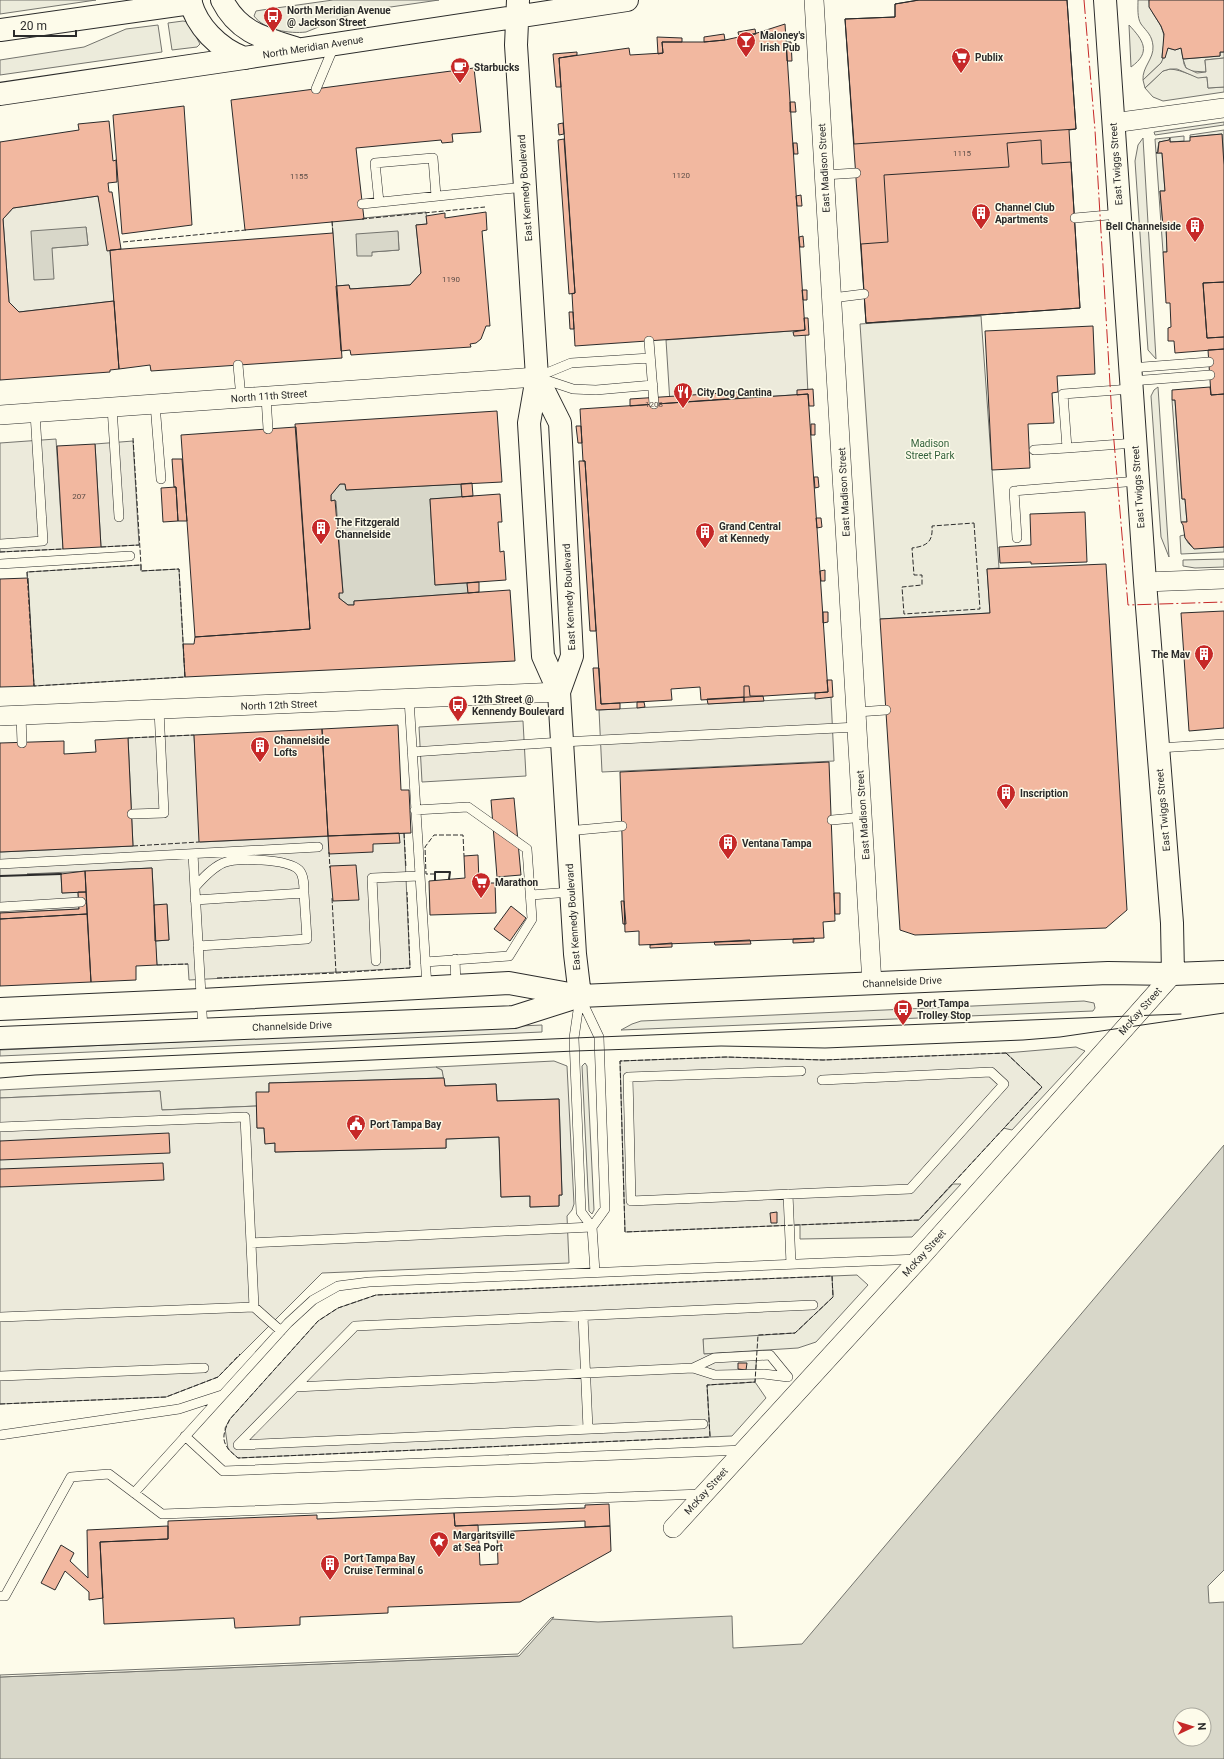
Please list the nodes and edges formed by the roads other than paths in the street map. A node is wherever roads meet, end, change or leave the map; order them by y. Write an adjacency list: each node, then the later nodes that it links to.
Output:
1 (222, 0): 9 (main road)
2 (627, 0): 6 (main road, North Meridian Avenue)
3 (814, 0): 16 (street, East Madison Street)
4 (1105, 0): 14 (main road, East Twiggs Street)
5 (197, 1): 7 (main road); 10 (main road)
6 (518, 8): 8 (main road, North Meridian Avenue); 17 (main road, East Kennedy Boulevard)
7 (0, 30)
8 (334, 44): 9 (main road, North Meridian Avenue); 11 (lane)
9 (300, 50): 10 (main road, North Meridian Avenue)
10 (244, 58): 12 (main road, North Meridian Avenue)
11 (316, 89)
12 (0, 94)
13 (1224, 108): 14 (street)
14 (1113, 123): 21 (main road, East Twiggs Street)
15 (856, 173): 16 (lane)
16 (824, 175): 24 (street, East Madison Street)
17 (525, 187): 18 (lane); 30 (main road, East Kennedy Boulevard)
18 (436, 196): 19 (lane); 19 (lane)
19 (379, 202): 20 (lane)
20 (362, 204)
21 (1119, 214): 22 (lane); 31 (main road, East Twiggs Street)
22 (1075, 218)
23 (864, 294): 24 (lane)
24 (832, 298): 59 (street, East Madison Street)
25 (649, 341): 26 (lane)
26 (650, 358): 30 (lane); 32 (lane)
27 (1209, 362): 31 (lane)
28 (238, 365): 34 (lane)
29 (1210, 376): 31 (lane)
30 (537, 377): 32 (lane); 33 (street, North 11th Street); 53 (main road, East Kennedy Boulevard); 53 (main road, East Kennedy Boulevard)
31 (1131, 379): 41 (main road, East Twiggs Street); 42 (lane)
32 (653, 385): 36 (lane)
33 (266, 396): 34 (street, North 11th Street); 40 (lane)
34 (241, 398): 35 (street, North 11th Street)
35 (155, 404): 37 (street, North 11th Street); 44 (lane)
36 (654, 404)
37 (112, 407): 38 (street, North 11th Street); 46 (lane)
38 (35, 413): 39 (street, North 11th Street); 48 (lane)
39 (0, 415)
40 (268, 429)
41 (1135, 443): 42 (lane); 45 (main road, East Twiggs Street)
42 (1067, 448): 43 (lane)
43 (1034, 450)
44 (161, 479)
45 (1138, 481): 47 (lane); 52 (main road, East Twiggs Street)
46 (120, 517)
47 (1017, 538)
48 (0, 544)
49 (130, 556): 50 (lane)
50 (0, 564)
51 (1224, 579): 52 (street)
52 (1145, 582): 63 (main road, East Twiggs Street)
53 (559, 692): 54 (street, North 12th Street); 60 (main road, East Kennedy Boulevard)
54 (409, 699): 55 (street, North 12th Street); 64 (lane)
55 (159, 710): 58 (street, North 12th Street); 66 (lane)
56 (886, 710): 59 (lane)
57 (0, 716): 58 (street, North 12th Street)
58 (21, 716): 61 (lane)
59 (858, 719): 60 (lane); 67 (street, East Madison Street)
60 (562, 742): 64 (lane); 70 (main road, East Kennedy Boulevard)
61 (22, 743)
62 (1224, 744): 63 (lane)
63 (1158, 748): 87 (main road, East Twiggs Street)
64 (412, 752): 65 (lane)
65 (415, 810): 74 (lane); 78 (lane)
66 (132, 814)
67 (864, 817): 68 (lane); 88 (street, East Madison Street)
68 (832, 820)
69 (622, 826): 70 (lane)
70 (568, 831): 76 (main road, East Kennedy Boulevard)
71 (318, 847): 72 (lane)
72 (193, 854): 73 (lane); 75 (lane)
73 (0, 864)
74 (419, 876): 84 (lane); 85 (lane)
75 (195, 887): 77 (lane); 79 (lane)
76 (571, 892): 78 (lane); 91 (main road, East Kennedy Boulevard)
77 (304, 893): 79 (lane); 82 (lane)
78 (531, 895): 83 (lane)
79 (196, 900): 82 (lane)
80 (81, 902): 81 (lane)
81 (0, 907)
82 (198, 946): 92 (lane)
83 (455, 959): 85 (lane); 89 (lane)
84 (376, 961)
85 (425, 962): 90 (lane)
86 (1224, 972): 87 (main road, Channelside Drive)
87 (1172, 974): 88 (main road, Channelside Drive); 102 (street, McKay Street)
88 (872, 984): 91 (main road, Channelside Drive)
89 (456, 986): 90 (main road, Channelside Drive); 91 (main road, Channelside Drive)
90 (427, 988): 92 (main road, Channelside Drive)
91 (580, 996): 94 (main road, Channelside Drive); 100 (lane); 100 (lane)
92 (201, 1000): 93 (main road, Channelside Drive); 94 (lane)
93 (0, 1009)
94 (203, 1030): 95 (main road, Channelside Drive)
95 (0, 1038)
96 (801, 1071): 99 (lane)
97 (822, 1080): 99 (lane)
98 (0, 1127): 101 (lane)
99 (788, 1194): 103 (lane)
100 (592, 1227): 101 (lane); 104 (lane)
101 (251, 1243): 106 (lane)
102 (920, 1258): 103 (lane); 114 (street, McKay Street)
103 (791, 1264): 104 (lane)
104 (595, 1272): 109 (lane)
105 (813, 1305): 107 (lane)
106 (254, 1307): 108 (lane); 109 (lane)
107 (583, 1316): 112 (lane); 115 (lane)
108 (0, 1317)
109 (281, 1331): 116 (lane)
110 (204, 1368): 113 (lane)
111 (693, 1368): 112 (lane); 114 (lane); 114 (lane)
112 (585, 1373): 115 (lane); 118 (lane)
113 (0, 1376)
114 (794, 1382): 121 (street, McKay Street)
115 (295, 1387): 118 (lane)
116 (223, 1395): 119 (lane); 120 (lane)
117 (703, 1424): 118 (lane)
118 (588, 1429)
119 (0, 1435)
120 (185, 1436): 121 (lane); 122 (lane)
121 (744, 1450): 123 (street, McKay Street)
122 (134, 1492): 123 (lane); 125 (lane)
123 (703, 1494): 124 (street, McKay Street)
124 (673, 1528)
125 (0, 1596)

